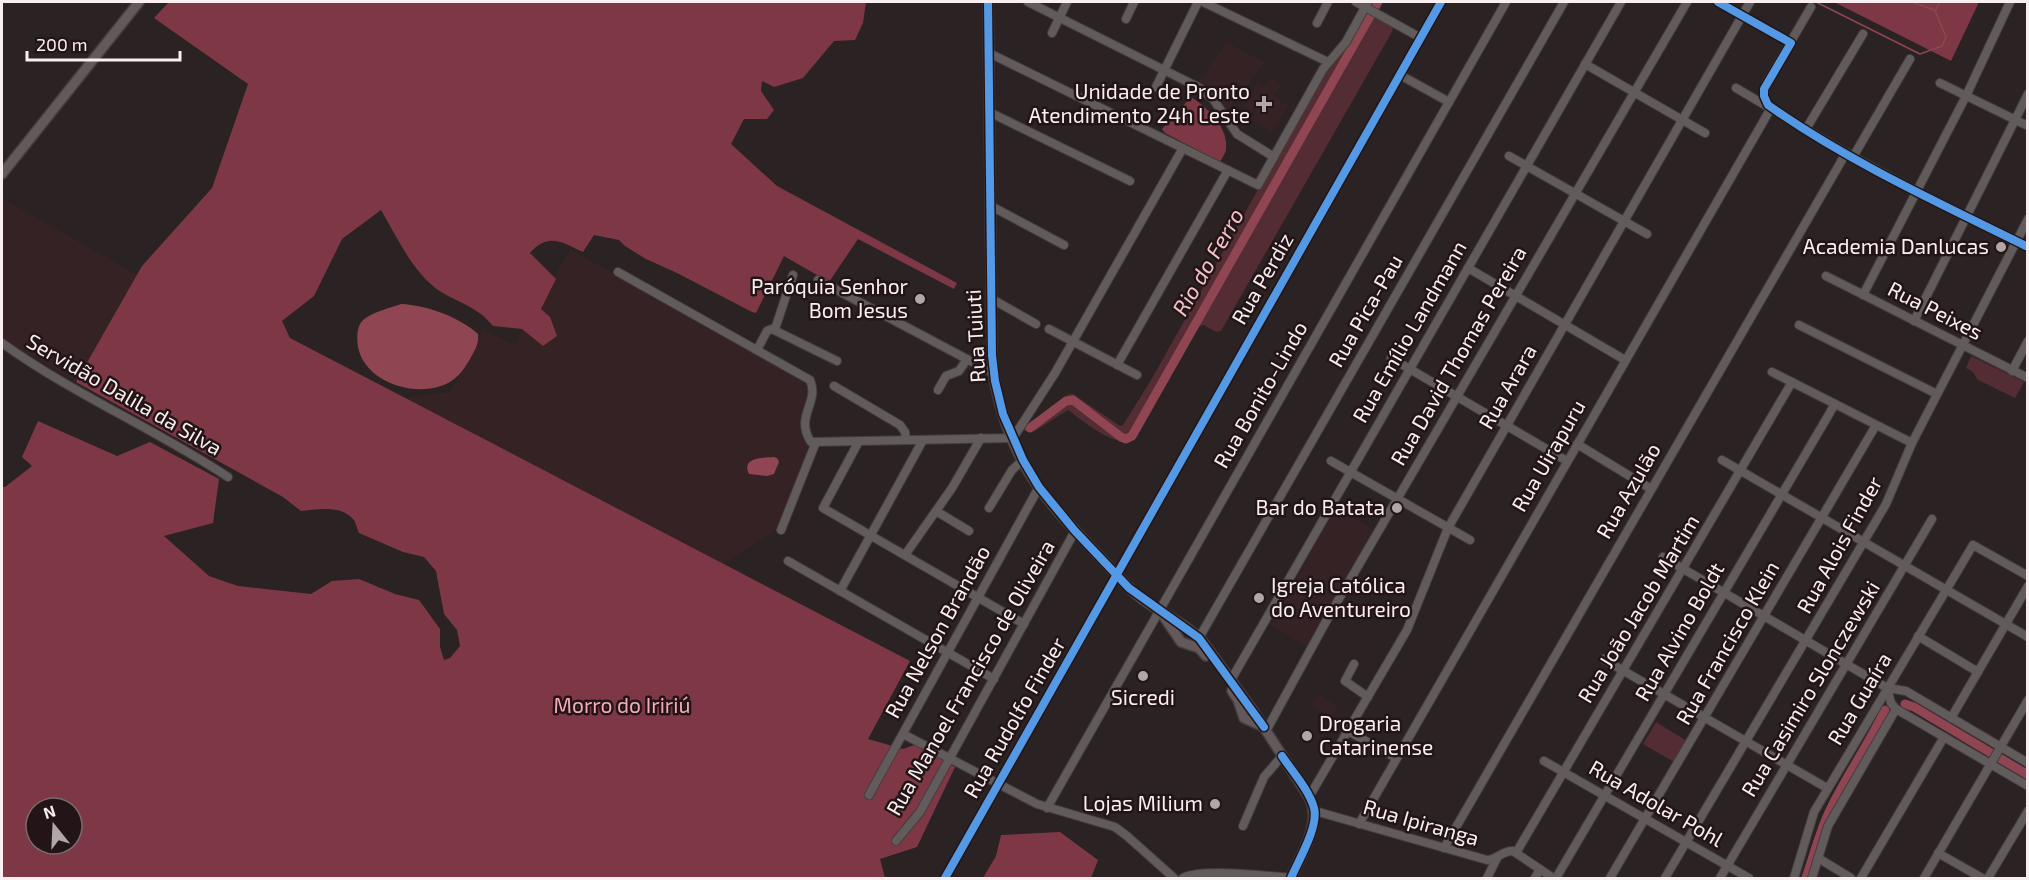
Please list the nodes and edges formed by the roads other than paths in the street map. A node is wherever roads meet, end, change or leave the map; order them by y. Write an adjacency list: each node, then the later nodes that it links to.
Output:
1 (131, 2): 53 (main road)
2 (139, 2): 56 (main road)
3 (988, 2): 29 (main road, Rua Tuiuti)
4 (1028, 2): 22 (street)
5 (1067, 2): 22 (street)
6 (1134, 2): 23 (street)
7 (1198, 2): 33 (street)
8 (1203, 2): 31 (street)
9 (1328, 2): 24 (street)
10 (1356, 2): 19 (street)
11 (1441, 2): 27 (street, Rua Perdiz)
12 (1506, 2): 41 (street, Rua Bonito-Lindo)
13 (1564, 2): 155 (street, Rua Pica-Pau)
14 (1621, 2): 32 (street, Rua Emílio Landmann)
15 (1687, 2): 38 (street, Rua David Thomas Pereira)
16 (1718, 2): 21 (street)
17 (1750, 2): 21 (street, Rua Arara)
18 (2010, 2): 40 (street)
19 (1369, 7): 27 (street); 31 (street)
20 (1811, 7): 28 (street)
21 (1742, 15): 28 (street); 44 (street, Rua Arara)
22 (1060, 17): 25 (street); 33 (street)
23 (1126, 19)
24 (1317, 23)
25 (1052, 33)
26 (1863, 34): 47 (street)
27 (1421, 38): 34 (street, Rua Perdiz)
28 (1791, 43): 42 (street)
29 (989, 53): 43 (main road, Rua Tuiuti); 49 (street)
30 (1910, 59): 50 (street, Rua Azulão)
31 (1328, 62): 52 (street)
32 (1585, 64): 38 (street); 54 (street, Rua Emílio Landmann)
33 (1164, 69): 36 (street); 52 (street)
34 (1400, 75): 41 (street); 141 (street, Rua Perdiz)
35 (1940, 83): 40 (street)
36 (1156, 87)
37 (1736, 88): 42 (street)
38 (1634, 92): 44 (street); 59 (street, Rua David Thomas Pereira)
39 (2028, 94): 45 (street)
40 (1966, 96): 45 (street); 58 (street)
41 (1449, 102): 148 (street, Rua Bonito-Lindo)
42 (1770, 106): 47 (street); 89 (street, Rua Uirapuru)
43 (989, 112): 57 (street); 60 (main road, Rua Tuiuti)
44 (1682, 120): 48 (street); 63 (street, Rua Arara)
45 (2015, 120): 46 (street); 61 (street)
46 (2028, 126)
47 (1806, 129): 50 (street)
48 (1705, 133)
49 (1183, 148): 55 (street); 83 (street)
50 (1850, 155): 58 (street); 122 (street, Rua Azulão)
51 (1509, 156): 54 (street)
52 (1274, 157): 55 (street)
53 (2, 164)
54 (1527, 166): 59 (street); 68 (street, Rua Emílio Landmann)
55 (1228, 170): 91 (street)
56 (2, 174)
57 (1130, 181)
58 (1917, 192): 61 (street); 74 (street)
59 (1575, 193): 63 (street); 73 (street, Rua David Thomas Pereira)
60 (991, 206): 66 (street); 75 (main road, Rua Tuiuti)
61 (1967, 217): 65 (street); 76 (street)
62 (2028, 219): 65 (street, Rua Alois Finder)
63 (1624, 221): 64 (street); 78 (street, Rua Arara)
64 (1647, 234)
65 (2016, 242): 67 (street); 85 (street, Rua Alois Finder)
66 (1064, 245)
67 (2028, 247)
68 (1468, 267): 73 (street); 92 (street, Rua Emílio Landmann)
69 (618, 272): 86 (street)
70 (793, 275): 80 (street)
71 (1826, 276): 74 (street, Rua Peixes)
72 (818, 280): 88 (street)
73 (1515, 295): 78 (street); 102 (street, Rua David Thomas Pereira)
74 (1863, 295): 76 (street, Rua Peixes)
75 (992, 299): 77 (street); 95 (main road, Rua Tuiuti)
76 (1914, 321): 85 (street, Rua Peixes)
77 (1036, 324)
78 (1565, 324): 89 (street); 104 (street, Rua Arara)
79 (1799, 325): 101 (street)
80 (775, 329): 86 (street); 90 (street)
81 (1049, 329): 83 (street)
82 (2028, 341): 93 (street)
83 (1073, 342): 91 (street); 107 (street)
84 (2, 343): 120 (street, Servidão Dalila da Silva)
85 (1963, 345): 93 (street, Rua Peixes); 101 (street, Rua Alois Finder)
86 (757, 350): 111 (street)
87 (1391, 358): 92 (street)
88 (967, 360): 95 (street); 100 (street)
89 (1625, 360): 113 (street, Rua Uirapuru)
90 (837, 361)
91 (1117, 365): 96 (street)
92 (1410, 369): 102 (street); 119 (street, Rua Emílio Landmann)
93 (2012, 371): 97 (street, Rua Peixes)
94 (1772, 372): 98 (street)
95 (993, 374): 107 (main road, Rua Tuiuti)
96 (1137, 375)
97 (2028, 378)
98 (1792, 382): 103 (street); 118 (street, Rua João Jacob Martim)
99 (834, 386): 108 (street)
100 (938, 390)
101 (1937, 394): 112 (street, Rua Alois Finder)
102 (1457, 396): 104 (street); 124 (street, Rua David Thomas Pereira)
103 (1834, 404): 105 (street); 123 (street, Rua Alvino Boldt)
104 (1507, 425): 117 (street); 129 (street, Rua Arara)
105 (1876, 425): 112 (street); 127 (street, Rua Francisco Klein)
106 (981, 438): 107 (street); 109 (street); 126 (street)
107 (1013, 438): 114 (main road, Rua Tuiuti)
108 (906, 440): 109 (street); 110 (street)
109 (923, 440): 133 (street)
110 (859, 441): 111 (street); 133 (street)
111 (816, 442): 130 (street)
112 (1912, 443): 135 (street, Rua Alois Finder)
113 (1577, 444): 117 (street, Rua Uirapuru); 122 (street)
114 (1023, 460): 121 (main road, Rua Tuiuti); 125 (street)
115 (1722, 460): 118 (street)
116 (1332, 461): 119 (street)
117 (1567, 461): 183 (street, Rua Uirapuru)
118 (1742, 471): 123 (street); 140 (street, Rua João Jacob Martim)
119 (1351, 472): 124 (street); 165 (street, Rua Emílio Landmann)
120 (228, 477)
121 (1039, 487): 132 (main road, Rua Tuiuti); 147 (street, Rua Nelson Brandão)
122 (1651, 489): 203 (street, Rua Azulão)
123 (1781, 494): 127 (street); 146 (street, Rua Alvino Boldt)
124 (1397, 499): 129 (street); 175 (street, Rua David Thomas Pereira)
125 (989, 508)
126 (936, 511): 131 (street); 136 (street)
127 (1822, 518): 135 (street); 149 (street, Rua Francisco Klein)
128 (1932, 519): 139 (street, Rua Casimiro Slonczewski)
129 (1448, 528): 134 (street); 168 (street, Rua Arara)
130 (781, 530)
131 (969, 531)
132 (1075, 531): 141 (main road, Rua Tuiuti); 150 (street, Rua Manoel Francisco de Oliveira)
133 (870, 535): 136 (street); 145 (street)
134 (1470, 540)
135 (1864, 542): 139 (street); 157 (street, Rua Alois Finder)
136 (905, 555): 147 (street)
137 (1664, 557): 140 (street)
138 (788, 561): 145 (street)
139 (1905, 566): 144 (street); 161 (street, Rua Casimiro Slonczewski)
140 (1683, 569): 146 (street); 162 (street, Rua João Jacob Martim)
141 (1117, 575): 148 (main road, Rua Tuiuti); 189 (street, Rua Rudolfo Finder)
142 (2028, 576): 144 (street, Rua Guaíra)
143 (2028, 586): 151 (street)
144 (1946, 590): 151 (street); 153 (street, Rua Guaíra)
145 (840, 591): 158 (street)
146 (1724, 593): 149 (street); 167 (street, Rua Alvino Boldt)
147 (978, 597): 150 (street); 158 (street, Rua Nelson Brandão)
148 (1159, 610): 152 (main road, Rua Tuiuti); 156 (main road, Rua Tuiuti); 195 (street, Rua Bonito-Lindo)
149 (1764, 616): 157 (street); 172 (street, Rua Francisco Klein)
150 (1024, 624): 164 (street, Rua Manoel Francisco de Oliveira)
151 (2006, 624): 154 (street); 163 (street)
152 (1188, 629): 155 (main road, Rua Tuiuti); 156 (main road)
153 (1918, 636): 163 (street); 166 (street, Rua Guaíra)
154 (2028, 637)
155 (1199, 638): 165 (main road, Rua Tuiuti)
156 (1179, 640): 174 (main road, Rua Tuiuti)
157 (1806, 641): 161 (street); 179 (street, Rua Alois Finder)
158 (947, 652): 164 (street); 177 (street, Rua Nelson Brandão)
159 (1603, 660): 162 (street)
160 (1354, 664): 168 (street)
161 (1846, 665): 166 (street); 187 (street, Rua Casimiro Slonczewski)
162 (1623, 671): 167 (street); 188 (street, Rua João Jacob Martim)
163 (1978, 672): 173 (street)
164 (994, 679): 182 (street, Rua Manoel Francisco de Oliveira)
165 (1230, 680): 171 (main road, Rua Tuiuti)
166 (1887, 688): 170 (street); 173 (street); 191 (street, Rua Guaíra)
167 (1664, 694): 172 (street); 193 (street, Rua Alvino Boldt)
168 (1368, 697): 176 (street, Rua Arara)
169 (2028, 699): 180 (street)
170 (1896, 709): 178 (street); 207 (street)
171 (1254, 712): 174 (main road); 175 (main road, Rua Tuiuti)
172 (1705, 718): 179 (street); 198 (street, Rua Francisco Klein)
173 (1951, 718): 180 (street)
174 (1246, 720): 175 (main road)
175 (1265, 729): 181 (main road, Rua Tuiuti)
176 (1348, 730): 183 (street); 194 (street, Rua Arara)
177 (903, 734): 182 (street); 192 (street, Rua Nelson Brandão)
178 (1944, 737): 185 (street); 224 (street)
179 (1746, 742): 187 (street); 202 (street, Rua Alois Finder)
180 (1999, 749): 185 (street); 186 (street)
181 (1282, 756): 194 (main road, Rua Tuiuti); 200 (street)
182 (950, 758): 189 (street); 201 (street, Rua Manoel Francisco de Oliveira)
183 (1396, 758): 199 (street, Rua Uirapuru)
184 (1544, 761): 188 (street, Rua Adolar Pohl)
185 (1992, 762): 190 (street); 205 (street)
186 (2028, 763)
187 (1787, 765): 191 (street); 208 (street, Rua Casimiro Slonczewski)
188 (1563, 772): 193 (street, Rua Adolar Pohl); 204 (street, Rua João Jacob Martim)
189 (998, 784): 195 (street); 211 (street, Rua Rudolfo Finder)
190 (2028, 786)
191 (1827, 788): 221 (street, Rua Guaíra)
192 (869, 795)
193 (1605, 796): 198 (street, Rua Adolar Pohl); 216 (street, Rua Alvino Boldt)
194 (1309, 797): 196 (main road, Rua Tuiuti)
195 (1047, 808): 212 (street)
196 (1315, 811): 199 (street, Rua Ipiranga); 210 (main road)
197 (2028, 811): 227 (street)
198 (1645, 819): 202 (street, Rua Adolar Pohl); 217 (street, Rua Francisco Klein)
199 (1359, 824): 203 (street, Rua Ipiranga)
200 (1243, 826)
201 (896, 841)
202 (1686, 843): 208 (street, Rua Adolar Pohl); 218 (street, Rua Alois Finder)
203 (1444, 848): 206 (street, Rua Ipiranga)
204 (1516, 853): 206 (street, Rua Ipiranga); 209 (street)
205 (1938, 853): 225 (street); 226 (street)
206 (1497, 858): 214 (street)
207 (1818, 858): 222 (street); 223 (street)
208 (1728, 866): 219 (street, Rua Casimiro Slonczewski); 220 (street, Rua Adolar Pohl)
209 (1540, 869): 215 (street); 216 (street)
210 (1291, 878): 213 (street)
211 (945, 879)
212 (1174, 879)
213 (1183, 879)
214 (1487, 879)
215 (1534, 879)
216 (1555, 879)
217 (1610, 879)
218 (1665, 879)
219 (1720, 879)
220 (1749, 879)
221 (1794, 879)
222 (1812, 879)
223 (1851, 879)
224 (1861, 879)
225 (1924, 879)
226 (1982, 879)
227 (1988, 879)

